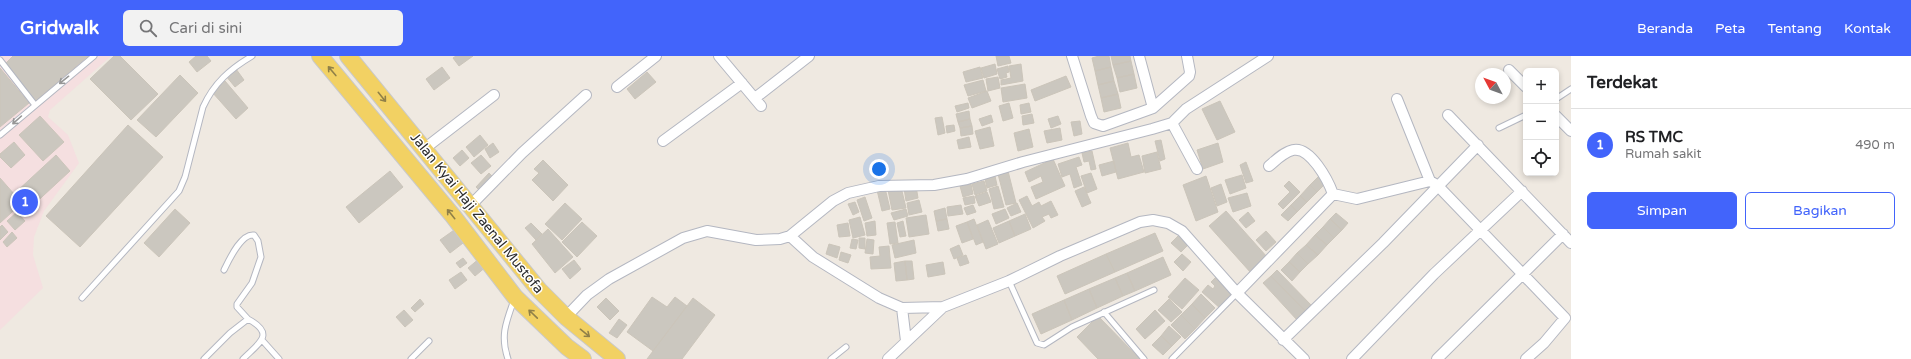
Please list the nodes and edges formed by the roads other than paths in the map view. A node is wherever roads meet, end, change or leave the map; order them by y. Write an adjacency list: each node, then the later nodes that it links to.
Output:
1 (94, 56): 24 (lane, one-way to 24)
2 (252, 56): 56 (lane)
3 (320, 56): 19 (main road, Jalan Kyai Haji Zaenal Mustofa, one-way to 3)
4 (656, 56): 17 (street)
5 (719, 56): 15 (street)
6 (809, 56): 15 (street)
7 (1072, 56): 25 (street)
8 (1139, 56): 25 (street)
9 (1186, 56): 25 (street)
10 (1268, 56): 29 (street)
11 (353, 58): 14 (main road, Jalan Kyai Haji Zaenal Mustofa)
12 (0, 60): 24 (lane)
13 (1511, 72): 16 (street)
14 (365, 77): 19 (main road); 37 (main road, Jalan Kyai Haji Zaenal Mustofa, one-way to 37)
15 (742, 83): 35 (street)
16 (1523, 84)
17 (617, 87)
18 (1571, 89): 22 (lane)
19 (348, 90): 51 (main road, Jalan Kyai Haji Zaenal Mustofa, one-way to 19)
20 (494, 95): 37 (street)
21 (586, 95): 43 (street)
22 (1559, 97)
23 (1397, 99): 40 (street)
24 (35, 105): 31 (lane, one-way to 31)
25 (1153, 108)
26 (1448, 115): 36 (street)
27 (1523, 116): 32 (lane)
28 (1559, 119): 33 (street)
29 (1172, 123): 39 (street); 46 (street)
30 (4, 124): 31 (lane)
31 (8, 128): 34 (lane)
32 (1499, 128)
33 (1571, 132)
34 (0, 135)
35 (663, 141)
36 (1478, 145): 40 (street); 41 (street)
37 (424, 149): 43 (main road, Jalan Kyai Haji Zaenal Mustofa)
38 (1270, 166): 42 (street)
39 (1197, 169)
40 (1434, 183): 42 (street); 44 (street); 64 (street)
41 (1522, 191): 44 (street); 45 (street)
42 (1333, 194): 54 (street)
43 (470, 206): 48 (main road, Jalan Kyai Haji Zaenal Mustofa)
44 (1479, 230): 50 (street); 81 (street)
45 (1563, 234): 47 (street); 50 (street)
46 (790, 236): 58 (street); 61 (street)
47 (1571, 243)
48 (520, 266): 51 (main road); 61 (main road, Jalan Kyai Haji Zaenal Mustofa)
49 (224, 270): 62 (lane)
50 (1522, 274): 60 (street); 82 (street)
51 (500, 276): 55 (main road, Jalan Kyai Haji Zaenal Mustofa)
52 (1009, 281): 54 (street); 57 (street); 59 (lane)
53 (1154, 290): 59 (lane)
54 (1237, 293): 64 (street); 79 (lane)
55 (515, 297): 73 (lane); 74 (main road, Jalan Kyai Haji Zaenal Mustofa, one-way to 55)
56 (82, 298)
57 (943, 307): 58 (street); 66 (street)
58 (902, 308): 66 (street)
59 (1104, 312): 78 (lane)
60 (1568, 316): 83 (street)
61 (566, 318): 75 (main road, Jalan Kyai Haji Zaenal Mustofa, one-way to 75)
62 (248, 319): 63 (lane); 69 (lane)
63 (262, 340): 68 (lane); 71 (lane)
64 (1283, 340): 80 (street)
65 (429, 341): 72 (lane)
66 (906, 341): 77 (street)
67 (846, 347): 76 (lane)
68 (245, 357): 70 (lane)
69 (204, 359)
70 (252, 359)
71 (279, 359)
72 (411, 359)
73 (508, 359)
74 (583, 359)
75 (617, 359)
76 (830, 359)
77 (888, 359)
78 (1144, 359)
79 (1172, 359)
80 (1304, 359)
81 (1352, 359)
82 (1437, 359)
83 (1526, 359)

